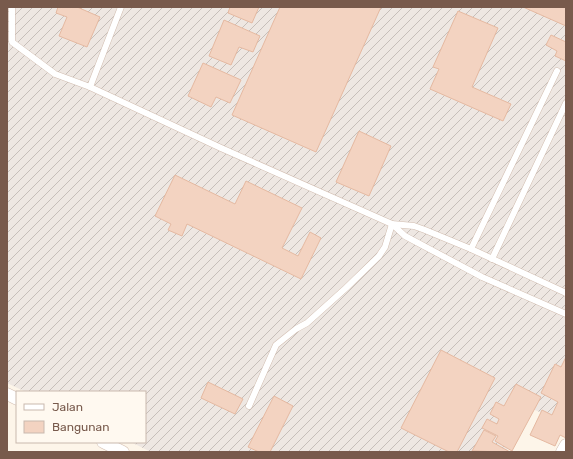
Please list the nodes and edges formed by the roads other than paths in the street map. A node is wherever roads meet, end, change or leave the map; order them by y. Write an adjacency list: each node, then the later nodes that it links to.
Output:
1 (12, 7): 3 (lane)
2 (121, 7): 5 (lane)
3 (10, 40): 5 (lane)
4 (557, 71): 8 (lane)
5 (90, 87): 7 (lane)
6 (566, 103): 9 (lane)
7 (392, 224): 8 (lane); 11 (lane); 14 (lane)
8 (471, 249): 9 (lane)
9 (492, 259): 10 (lane)
10 (566, 292)
11 (566, 314)
12 (7, 394): 13 (street)
13 (16, 398)
14 (249, 406)
15 (105, 443): 17 (street)
16 (566, 445): 18 (street)
17 (123, 452)
18 (562, 452)

